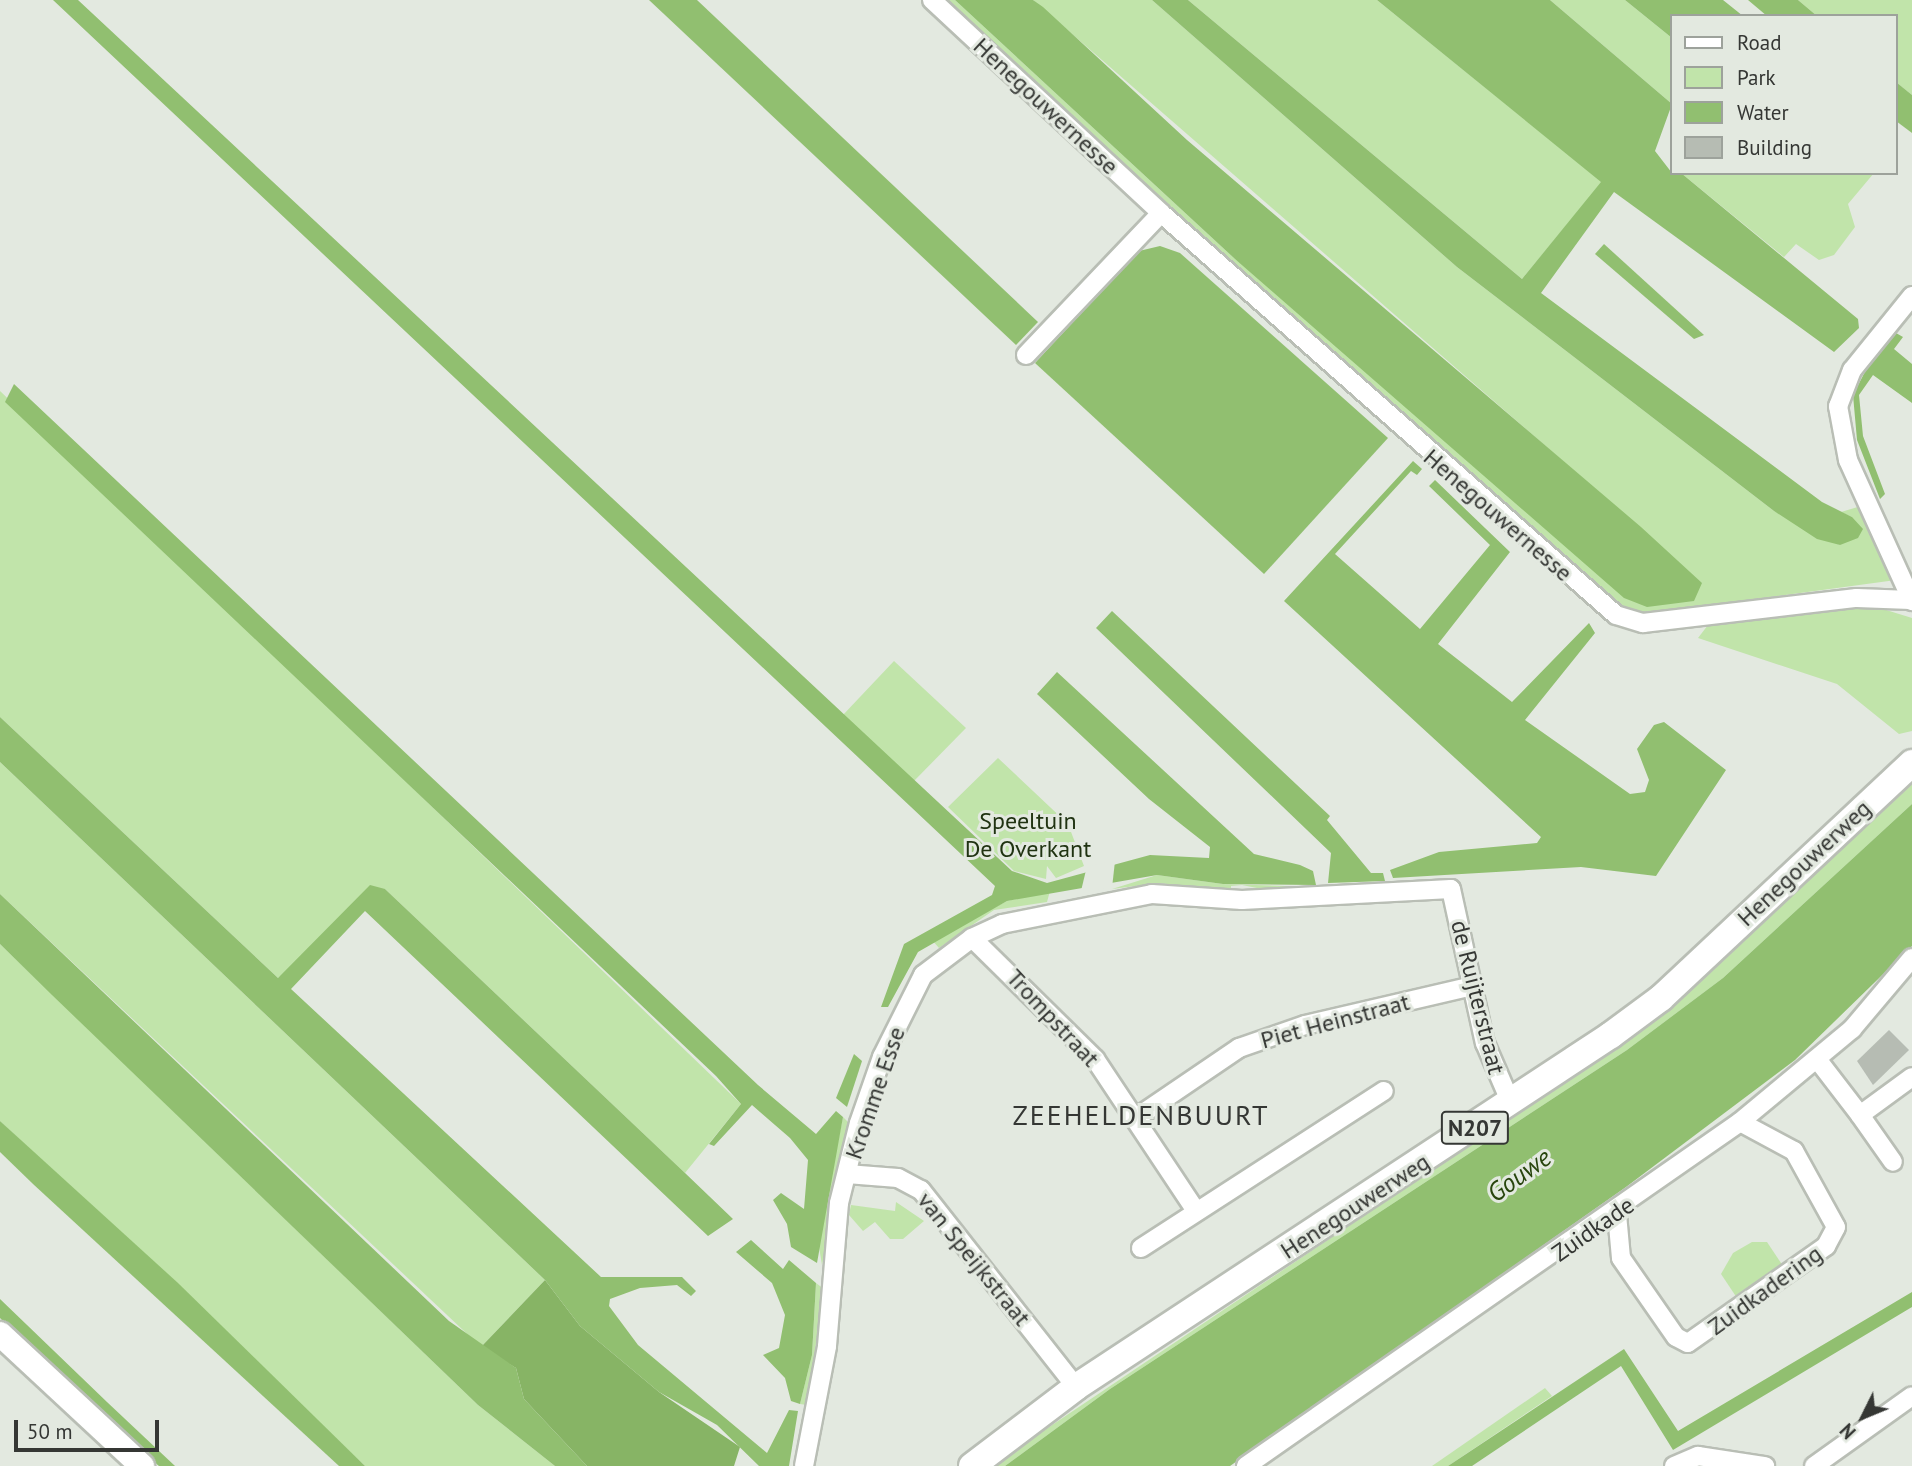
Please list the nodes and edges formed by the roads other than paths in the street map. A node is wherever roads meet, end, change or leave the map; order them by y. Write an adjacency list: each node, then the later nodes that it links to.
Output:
1 (932, 0): 2 (street, Henegouwernesse)
2 (1161, 213): 4 (street); 5 (street, Henegouwernesse)
3 (1912, 296): 5 (street, Henegouwernesse)
4 (1026, 355)
5 (1912, 600)
6 (1912, 763): 14 (main road, Henegouwerweg / N207)
7 (1451, 889): 8 (street, Kromme Esse); 10 (street, de Ruijterstraat)
8 (972, 938): 16 (street, Trompstraat); 19 (street, Kromme Esse)
9 (1912, 958): 11 (street, Zuidkade)
10 (1472, 986): 14 (street, de Ruijterstraat); 16 (street, Piet Heinstraat)
11 (1817, 1059): 15 (street); 17 (street, Zuidkade)
12 (1912, 1077): 15 (street)
13 (1384, 1091): 20 (street)
14 (1511, 1104): 24 (main road, Henegouwerweg / N207)
15 (1860, 1115): 18 (street)
16 (1136, 1118): 20 (street, Trompstraat)
17 (1740, 1122): 21 (street, Zuidkade); 21 (street, Zuidkadering)
18 (1893, 1162)
19 (847, 1174): 24 (street, van Speijkstraat); 27 (street, Kromme Esse)
20 (1196, 1211): 22 (street)
21 (1617, 1214): 29 (street, Zuidkade)
22 (1141, 1248)
23 (0, 1334): 26 (street)
24 (1076, 1387): 28 (main road, Henegouwerweg / N207)
25 (1912, 1396): 32 (street)
26 (142, 1466)
27 (804, 1466)
28 (972, 1466)
29 (1246, 1466)
30 (1674, 1466): 31 (street)
31 (1765, 1466)
32 (1814, 1466)

